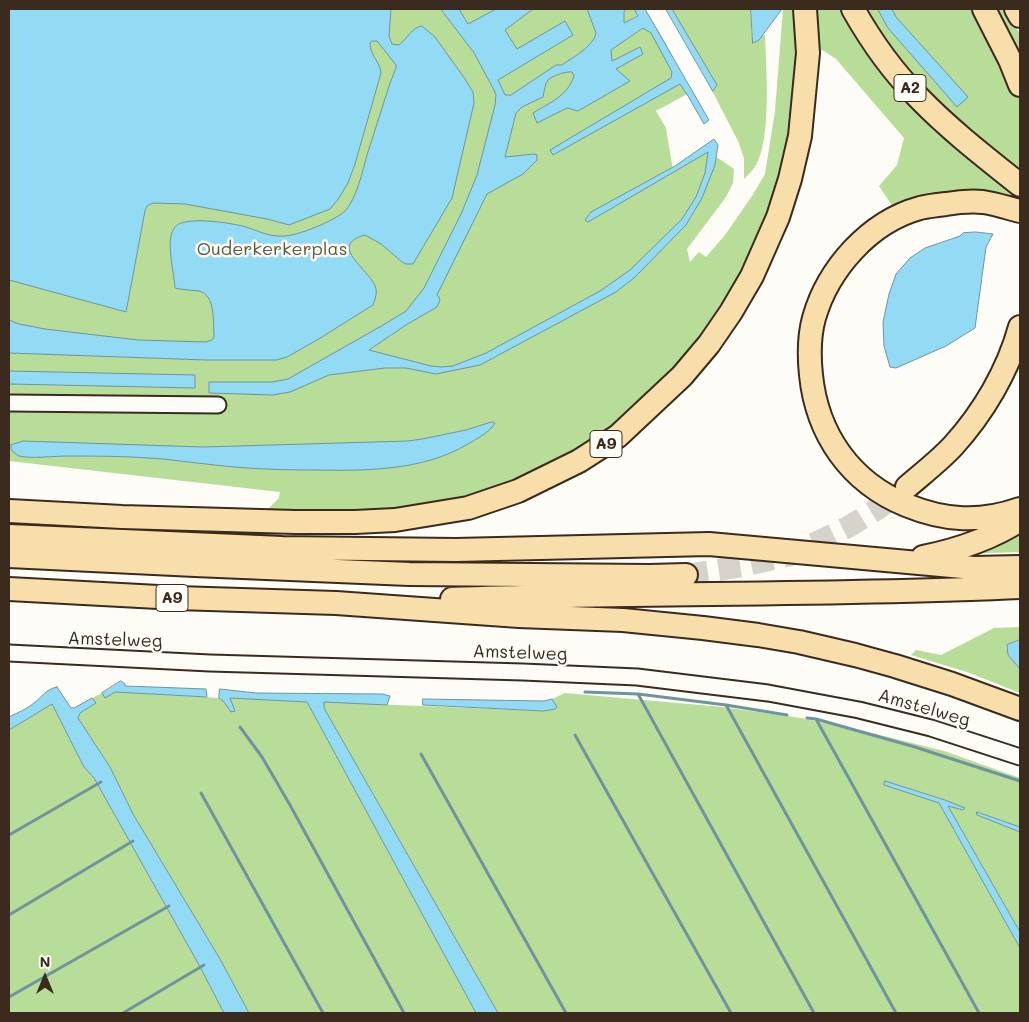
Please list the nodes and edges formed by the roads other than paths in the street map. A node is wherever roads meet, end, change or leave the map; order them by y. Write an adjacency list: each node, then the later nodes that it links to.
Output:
1 (805, 9): 14 (highway, A9)
2 (853, 9): 7 (highway, A2)
3 (984, 9): 6 (highway)
4 (1016, 9): 5 (highway)
5 (1020, 16)
6 (1020, 85)
7 (1020, 184)
8 (1020, 211): 13 (highway)
9 (1020, 327): 12 (highway)
10 (9, 403): 11 (street)
11 (218, 405)
12 (907, 487)
13 (1020, 509)
14 (9, 511)
15 (1020, 520): 18 (highway)
16 (9, 536): 18 (highway)
17 (9, 556): 20 (highway, A9)
18 (905, 561): 19 (highway)
19 (1020, 568)
20 (686, 575)
21 (1020, 587): 23 (highway, A9)
22 (9, 588): 23 (highway, A9)
23 (336, 603): 25 (highway, A9)
24 (9, 654): 26 (street, Amstelweg)
25 (1020, 709)
26 (1020, 757)

